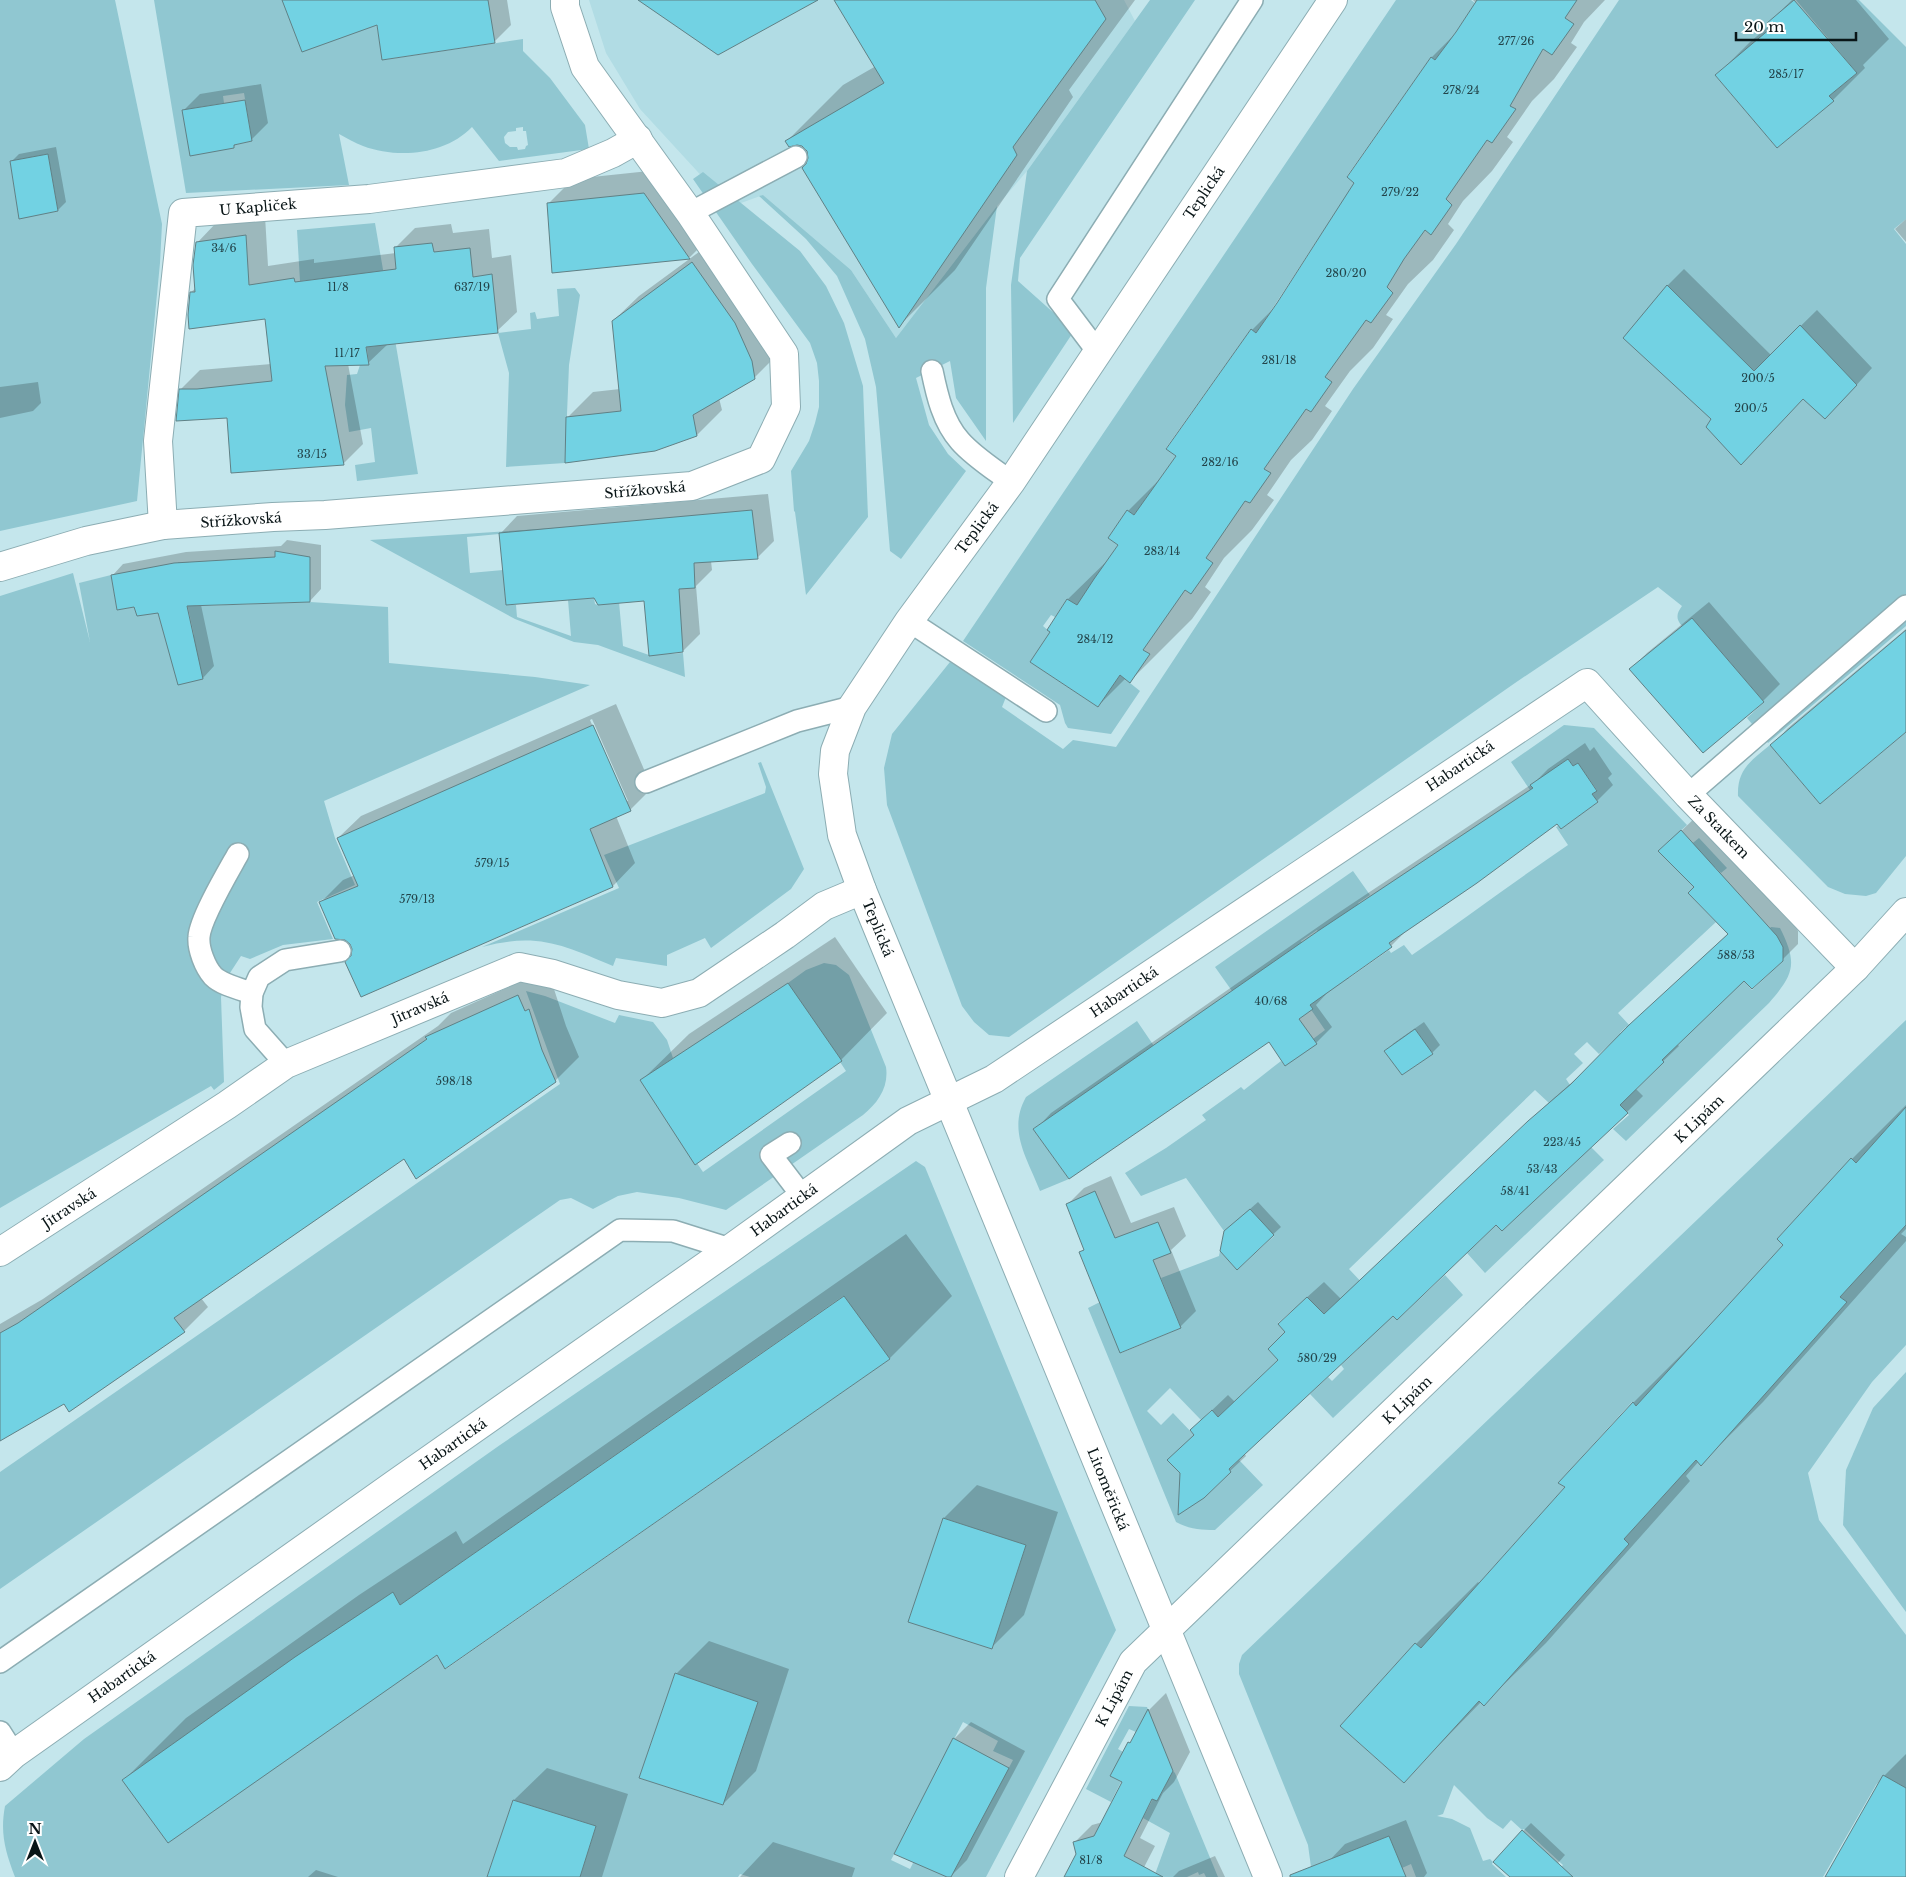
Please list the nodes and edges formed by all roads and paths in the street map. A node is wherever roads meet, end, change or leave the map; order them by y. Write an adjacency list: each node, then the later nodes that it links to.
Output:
1 (565, 0): 4 (street, Střížkovská)
2 (1252, 0): 7 (lane)
3 (1324, 3): 7 (street, Teplická)
4 (638, 138): 6 (street, Střížkovská); 10 (street, U Kapliček)
5 (796, 156): 6 (lane)
6 (690, 212): 10 (street, Střížkovská)
7 (1098, 352): 9 (street, Teplická)
8 (932, 371): 9 (lane)
9 (1011, 482): 13 (street, Teplická)
10 (163, 525): 11 (street, Střížkovská)
11 (0, 566)
12 (1906, 606): 18 (lane)
13 (909, 621): 15 (street, Teplická); 16 (lane)
14 (1587, 683): 18 (street, Za Statkem); 26 (street, Habartická)
15 (852, 707): 17 (lane); 20 (street, Teplická)
16 (1046, 711)
17 (646, 782)
18 (1688, 795): 23 (street, Za Statkem)
19 (238, 854): 24 (lane)
20 (862, 890): 25 (street, Jitravská); 26 (street, Teplická)
21 (1906, 912): 23 (street, K Lipám)
22 (340, 951): 24 (lane)
23 (1856, 968): 31 (street, K Lipám)
24 (252, 993): 25 (lane)
25 (286, 1064): 30 (street, Jitravská)
26 (949, 1102): 28 (street, Habartická); 31 (street, Litoměřická)
27 (790, 1144): 28 (lane)
28 (803, 1197): 29 (street, Habartická)
29 (730, 1250): 32 (lane); 33 (street, Habartická)
30 (0, 1252)
31 (1166, 1631): 34 (street, K Lipám); 35 (street, Litoměřická)
32 (0, 1662)
33 (5, 1751)
34 (1019, 1877)
35 (1268, 1877)

